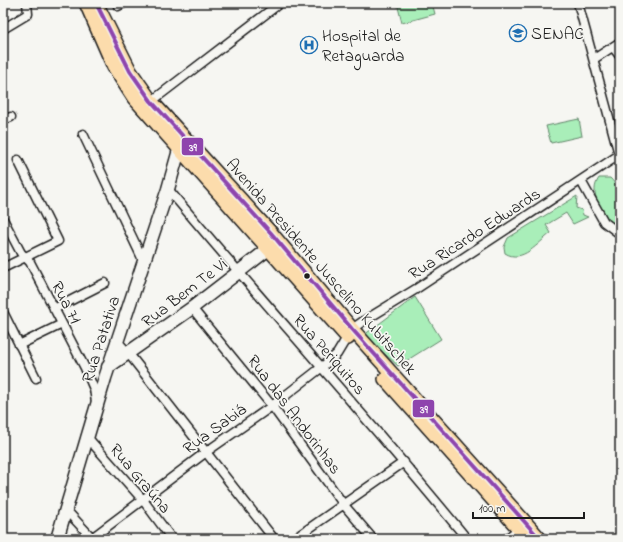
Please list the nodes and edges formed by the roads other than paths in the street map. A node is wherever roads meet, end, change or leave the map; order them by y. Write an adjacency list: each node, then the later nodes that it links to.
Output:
1 (27, 3): 6 (street)
2 (86, 3): 11 (main road, Avenida Presidente Juscelino Kubitschek)
3 (96, 3): 11 (main road, Avenida Presidente Juscelino Kubitschek)
4 (280, 3): 11 (street)
5 (578, 3): 10 (street)
6 (3, 29)
7 (620, 42): 8 (street)
8 (613, 47): 9 (street); 10 (street)
9 (620, 56)
10 (594, 59): 14 (street)
11 (147, 105): 13 (main road, Avenida Presidente Juscelino Kubitschek); 20 (main road, Avenida Presidente Juscelino Kubitschek)
12 (82, 134): 22 (street)
13 (179, 150): 17 (main road, Rua Patativa); 20 (main road, Avenida Presidente Juscelino Kubitschek)
14 (620, 156): 16 (street, Rua Ricardo Edwards)
15 (18, 160): 21 (street)
16 (581, 181): 19 (street); 30 (street, Rua Ricardo Edwards)
17 (168, 189): 22 (main road, Rua Patativa); 24 (street, Rua Periquitos)
18 (3, 219): 21 (street, Rua 71)
19 (620, 234)
20 (273, 246): 24 (main road, Rua Bem Te Vi); 30 (main road, Avenida Presidente Juscelino Kubitschek)
21 (26, 257): 23 (street); 27 (street, Rua 71)
22 (144, 262): 31 (main road, Rua Patativa)
23 (3, 268)
24 (238, 273): 26 (main road, Rua Bem Te Vi); 34 (street, Rua Periquitos)
25 (105, 283): 27 (street)
26 (192, 308): 33 (main road, Rua Bem Te Vi); 39 (street, Rua das Andorinhas)
27 (54, 309): 29 (street, Rua 71)
28 (3, 312): 32 (street)
29 (62, 324): 32 (street); 35 (street, Rua 71)
30 (350, 334): 34 (street, Rua Sabiá); 46 (main road, Avenida Presidente Juscelino Kubitschek); 56 (main road, Avenida Presidente Juscelino Kubitschek)
31 (117, 341): 33 (street); 36 (main road, Rua Patativa)
32 (19, 345): 37 (street)
33 (129, 354): 36 (main road, Rua Bem Te Vi); 41 (street)
34 (322, 367): 39 (street, Rua Sabiá); 42 (street, Rua Periquitos)
35 (85, 368): 36 (street); 38 (street, Rua 71)
36 (106, 373): 38 (main road, Rua Patativa)
37 (36, 378)
38 (96, 404): 40 (main road, Rua Patativa)
39 (272, 406): 41 (street, Rua Sabiá); 44 (street, Rua das Andorinhas)
40 (86, 436): 43 (street, Rua Graúna); 45 (main road, Rua Patativa)
41 (206, 452): 43 (street, Rua Sabiá); 50 (street)
42 (404, 462): 44 (street); 53 (street, Rua Periquitos)
43 (143, 500): 48 (street, Rua Sabiá); 49 (street, Rua Graúna)
44 (344, 505): 51 (street); 52 (street, Rua das Andorinhas)
45 (66, 510): 47 (main road, Rua Patativa); 48 (street)
46 (519, 529): 54 (street); 55 (main road, Avenida Presidente Juscelino Kubitschek)
47 (57, 539)
48 (92, 539)
49 (172, 539)
50 (274, 539)
51 (294, 539)
52 (373, 539)
53 (467, 539)
54 (506, 539)
55 (528, 539)
56 (540, 539)

